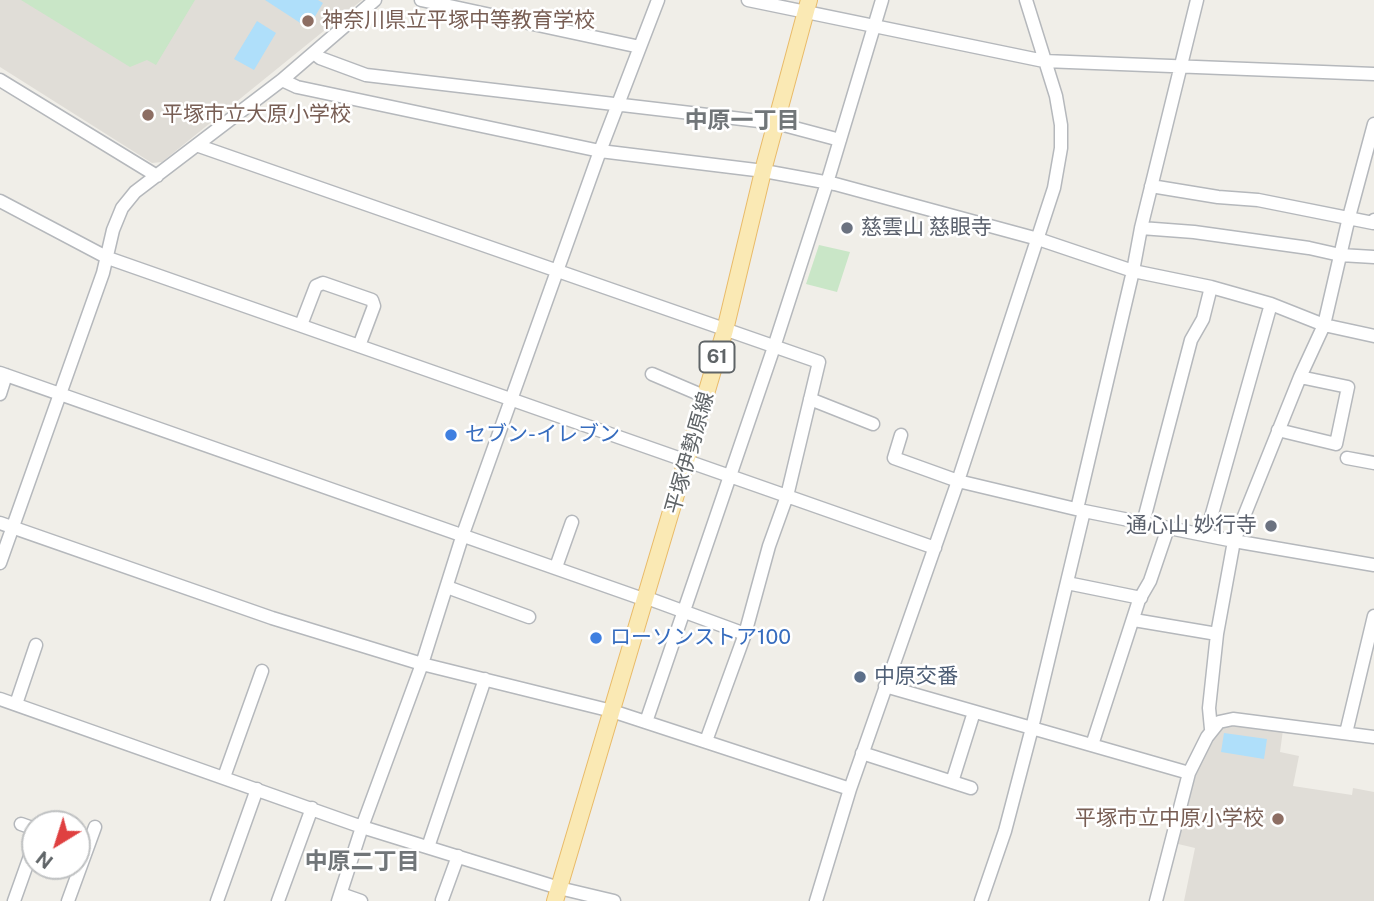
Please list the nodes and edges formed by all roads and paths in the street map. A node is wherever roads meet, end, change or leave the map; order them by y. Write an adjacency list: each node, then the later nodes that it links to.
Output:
1 (375, 0): 11 (street)
2 (421, 0): 10 (street)
3 (658, 0): 10 (street)
4 (748, 0): 8 (street)
5 (882, 0): 9 (street)
6 (1026, 0): 12 (street)
7 (1197, 0): 13 (street)
8 (807, 6): 9 (street); 18 (main road, 平塚伊勢原線 / 61)
9 (874, 27): 12 (street); 20 (street)
10 (640, 47): 17 (street)
11 (314, 53): 16 (street); 17 (street)
12 (1044, 61): 13 (street); 31 (street)
13 (1181, 66): 14 (street); 26 (street)
14 (1374, 74)
15 (0, 80): 24 (street)
16 (282, 80): 21 (street); 22 (street)
17 (618, 104): 18 (street); 22 (street)
18 (776, 123): 20 (street); 23 (main road, 平塚伊勢原線 / 61)
19 (1374, 124): 28 (street)
20 (840, 140): 25 (street)
21 (199, 146): 24 (street); 36 (street)
22 (600, 151): 23 (street); 36 (street)
23 (764, 171): 25 (street); 41 (main road, 平塚伊勢原線 / 61)
24 (157, 176): 34 (street)
25 (827, 183): 31 (street); 44 (street)
26 (1151, 186): 28 (street); 30 (street)
27 (0, 201): 34 (street)
28 (1349, 218): 29 (street); 32 (street)
29 (1374, 220)
30 (1141, 228): 32 (street); 35 (street)
31 (1038, 239): 35 (street); 60 (street)
32 (1340, 255): 33 (street); 39 (street)
33 (1374, 257)
34 (108, 258): 40 (street); 49 (street)
35 (1133, 271): 37 (street); 62 (street)
36 (559, 272): 41 (street); 52 (street)
37 (1211, 287): 38 (street); 64 (street)
38 (1271, 304): 39 (street); 68 (street)
39 (1324, 325): 42 (street); 47 (street)
40 (301, 326): 43 (street); 43 (street)
41 (725, 330): 44 (street); 50 (main road, 平塚伊勢原線 / 61)
42 (1374, 336)
43 (359, 346): 52 (street)
44 (774, 347): 51 (street); 59 (street)
45 (3, 374): 48 (street); 49 (street)
46 (652, 374): 50 (street)
47 (1300, 377): 54 (street); 54 (street)
48 (0, 394)
49 (60, 395): 65 (street); 67 (street)
50 (706, 397): 57 (main road, 平塚伊勢原線 / 61)
51 (810, 399): 53 (street); 61 (street)
52 (513, 400): 57 (street); 67 (street)
53 (873, 424)
54 (1278, 430): 69 (street)
55 (901, 435): 60 (street)
56 (1347, 458): 58 (street)
57 (687, 461): 59 (street); 77 (main road, 平塚伊勢原線 / 61)
58 (1374, 463)
59 (730, 476): 61 (street); 78 (street)
60 (958, 481): 62 (street); 70 (street)
61 (787, 496): 70 (street); 82 (street)
62 (1081, 510): 64 (street); 74 (street)
63 (572, 522): 73 (street)
64 (1143, 523): 66 (street)
65 (6, 525): 71 (street); 85 (street)
66 (1168, 528): 68 (street); 76 (street)
67 (463, 534): 73 (street); 75 (street)
68 (1206, 536): 69 (street)
69 (1234, 541): 72 (street); 83 (street)
70 (935, 548): 88 (street)
71 (0, 563)
72 (1374, 565)
73 (556, 567): 77 (street)
74 (1067, 583): 76 (street); 94 (street)
75 (447, 587): 80 (street); 85 (street)
76 (1141, 598): 81 (street)
77 (647, 599): 78 (street); 91 (main road, 平塚伊勢原線 / 61)
78 (683, 611): 82 (street); 93 (street)
79 (1374, 615): 96 (street)
80 (529, 617)
81 (1134, 620): 83 (street); 99 (street)
82 (745, 634): 98 (street)
83 (1217, 634): 95 (street)
84 (36, 645): 90 (street)
85 (422, 664): 87 (street); 109 (street)
86 (262, 671): 102 (street)
87 (485, 679): 91 (street); 110 (street)
88 (885, 686): 92 (street); 100 (street)
89 (0, 699): 90 (street)
90 (16, 704): 102 (street)
91 (612, 711): 93 (street); 113 (main road, 平塚伊勢原線 / 61)
92 (974, 712): 94 (street); 103 (street)
93 (646, 722): 98 (street)
94 (1032, 728): 99 (street); 124 (street)
95 (1211, 729): 96 (street); 101 (street)
96 (1346, 733): 97 (street)
97 (1374, 737)
98 (706, 741): 105 (street)
99 (1092, 746): 101 (street)
100 (862, 753): 103 (street); 105 (street)
101 (1189, 773): 125 (street)
102 (224, 777): 104 (street)
103 (952, 782): 106 (street)
104 (257, 789): 107 (street); 119 (street)
105 (850, 789): 123 (street)
106 (971, 789)
107 (312, 808): 109 (street); 120 (street)
108 (95, 827): 118 (street)
109 (362, 827): 110 (street); 115 (street)
110 (428, 847): 111 (street)
111 (458, 856): 113 (street); 116 (street)
112 (21, 880): 117 (street)
113 (557, 895): 122 (street)
114 (0, 897): 117 (street)
115 (339, 897): 121 (street)
116 (442, 900)
117 (13, 901)
118 (68, 901)
119 (217, 901)
120 (278, 901)
121 (361, 901)
122 (614, 901)
123 (816, 901)
124 (981, 901)
125 (1156, 901)

